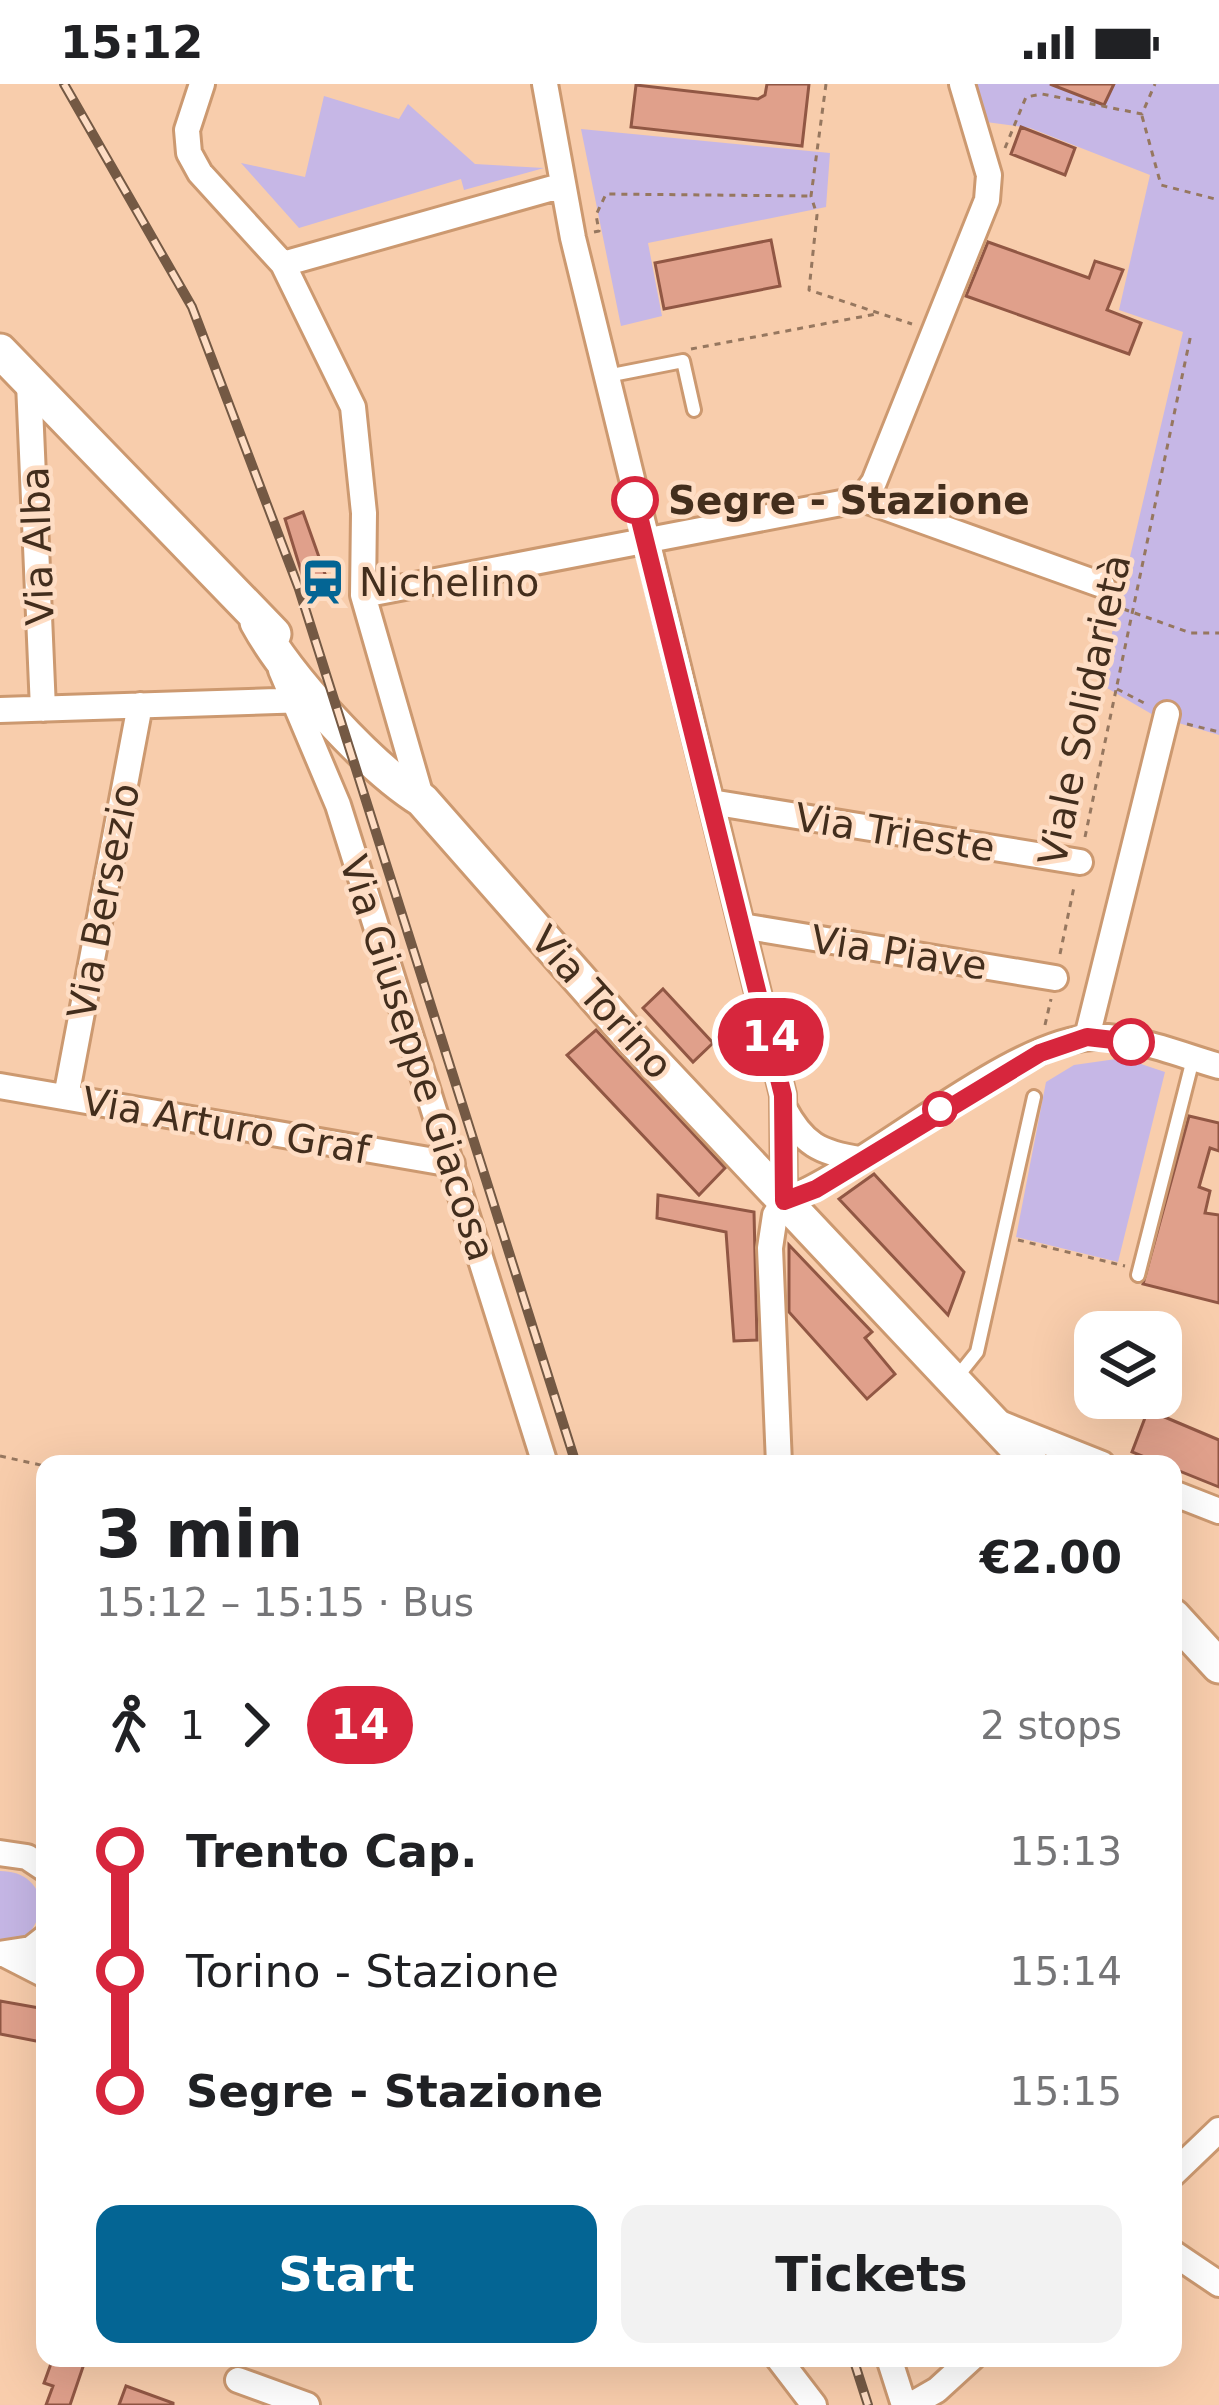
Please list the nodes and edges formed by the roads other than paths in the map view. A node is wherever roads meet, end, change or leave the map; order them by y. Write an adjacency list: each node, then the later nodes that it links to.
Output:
1 (202, 84): 5 (street)
2 (545, 84): 4 (street)
3 (962, 84): 10 (street)
4 (560, 186): 5 (street); 7 (street)
5 (283, 264): 13 (street)
6 (0, 352): 8 (main road, Via Torino)
7 (606, 376): 9 (lane); 11 (street)
8 (29, 383): 14 (main road, Via Torino); 17 (street, Via Alba)
9 (694, 410)
10 (862, 499): 11 (street); 12 (street)
11 (645, 541): 13 (street); 22 (street)
12 (1102, 586)
13 (363, 595): 20 (street)
14 (257, 622): 15 (main road, Via Torino); 20 (main road, Via Torino)
15 (303, 700): 16 (street); 21 (main road, Via Torino); 34 (street, Via Giuseppe Giacosa)
16 (140, 705): 17 (street); 30 (street, Via Bersezio)
17 (43, 709): 18 (street)
18 (0, 710)
19 (1167, 714): 26 (street)
20 (400, 752): 21 (main road, Via Torino)
21 (422, 800): 35 (main road, Via Torino)
22 (710, 802): 23 (street, Via Trieste); 24 (street)
23 (1080, 862)
24 (742, 926): 25 (street, Via Piave); 32 (street)
25 (1055, 978)
26 (1087, 1037): 27 (street); 33 (street)
27 (1193, 1059): 28 (street); 36 (lane)
28 (1219, 1066)
29 (0, 1086): 30 (street, Via Arturo Graf)
30 (66, 1097): 34 (street, Via Arturo Graf)
31 (1034, 1097): 37 (lane)
32 (784, 1108): 33 (street); 35 (street)
33 (860, 1159): 35 (street)
34 (452, 1164): 39 (street, Via Giuseppe Giacosa)
35 (784, 1201): 37 (main road, Via Torino); 40 (street)
36 (1138, 1272)
37 (954, 1380): 38 (main road, Via Torino)
38 (989, 1418): 41 (main road, Via Torino); 42 (street)
39 (542, 1455)
40 (779, 1455)
41 (1024, 1455)
42 (1062, 1455)
43 (1182, 1496): 44 (street)
44 (1219, 1511)
45 (1182, 1626): 46 (main road)
46 (1219, 1666)
47 (0, 1853): 48 (street)
48 (36, 1862)
49 (36, 1946): 50 (street)
50 (3, 1954): 51 (street)
51 (36, 1970)
52 (1219, 2130): 53 (street)
53 (1182, 2165)
54 (1182, 2259): 55 (street)
55 (1219, 2284)
56 (788, 2367): 61 (street)
57 (892, 2367): 62 (street)
58 (962, 2367): 62 (street)
59 (238, 2380): 60 (street)
60 (307, 2405)
61 (814, 2405)
62 (907, 2405)

